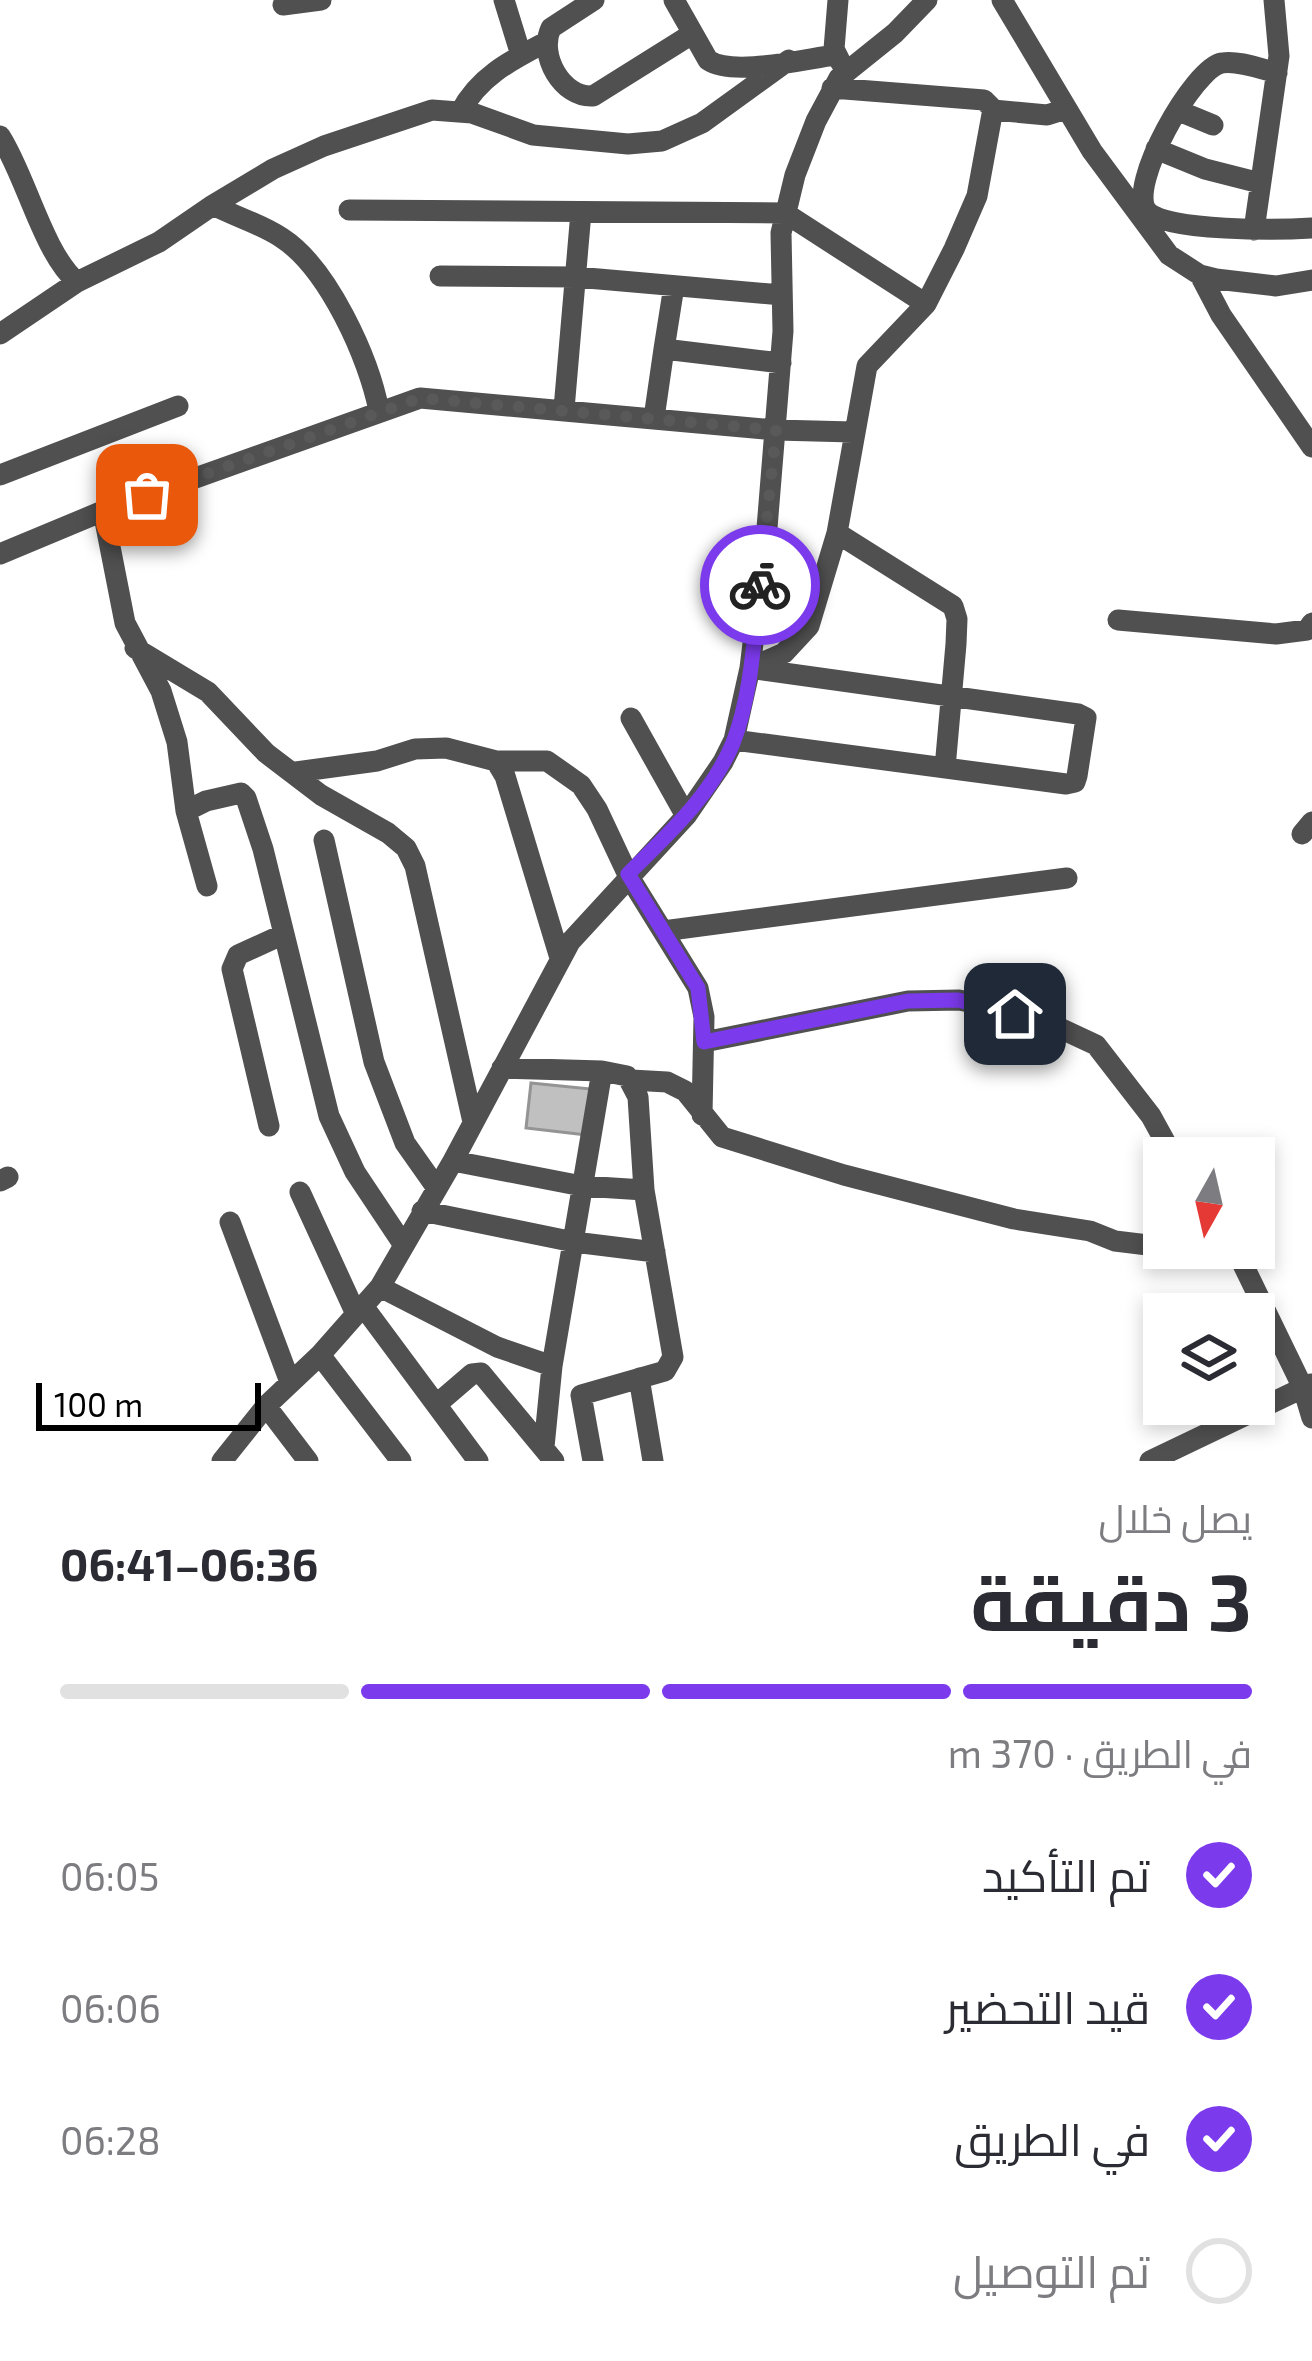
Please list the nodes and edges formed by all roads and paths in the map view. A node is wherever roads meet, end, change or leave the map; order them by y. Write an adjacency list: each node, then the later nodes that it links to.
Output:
1 (321, 0): 9 (street)
2 (504, 0): 12 (street)
3 (674, 0): 10 (street)
4 (838, 0): 14 (street)
5 (1002, 0): 17 (street)
6 (1274, 0): 15 (street)
7 (582, 3): 11 (street)
8 (921, 3): 14 (street)
9 (283, 5)
10 (692, 34): 11 (street); 13 (street)
11 (546, 42): 12 (street)
12 (521, 55): 20 (street)
13 (789, 61): 14 (street); 20 (street)
14 (841, 62): 16 (street)
15 (1276, 73): 19 (street); 24 (street)
16 (832, 88): 18 (street); 28 (street)
17 (1066, 109): 18 (street); 31 (street)
18 (993, 110): 38 (street)
19 (1179, 110): 21 (street); 23 (street)
20 (461, 111): 25 (street)
21 (1214, 125)
22 (0, 136): 35 (street)
23 (1156, 149): 24 (street); 30 (street)
24 (1260, 183): 30 (street)
25 (213, 205): 35 (street); 44 (street)
26 (350, 210): 27 (street)
27 (581, 212): 28 (street); 33 (street)
28 (785, 213): 37 (street); 38 (street)
29 (1312, 227): 30 (street)
30 (1254, 230)
31 (1200, 275): 34 (street); 48 (street)
32 (440, 276): 33 (street)
33 (576, 278): 36 (street); 43 (street)
34 (1312, 280)
35 (77, 282): 39 (street)
36 (674, 286): 37 (street); 40 (street)
37 (782, 295): 41 (street)
38 (926, 304): 47 (street)
39 (0, 334)
40 (664, 349): 41 (street); 45 (street)
41 (781, 363): 46 (street)
42 (178, 406): 49 (street)
43 (564, 409): 44 (street); 45 (street)
44 (380, 411): 50 (street)
45 (654, 418): 46 (street)
46 (776, 430): 47 (street); 56 (street)
47 (853, 432): 51 (street)
48 (1312, 447)
49 (0, 475)
50 (103, 511): 52 (street); 55 (street)
51 (837, 533): 56 (street); 57 (street)
52 (0, 554)
53 (1118, 620): 54 (street)
54 (1312, 623)
55 (135, 648): 62 (street); 63 (street)
56 (750, 668): 57 (street); 59 (street)
57 (950, 696): 61 (street); 61 (street)
58 (631, 718): 64 (street)
59 (734, 740): 61 (street); 64 (street)
60 (496, 761): 62 (street); 66 (street); 71 (street)
61 (945, 768)
62 (296, 772): 77 (street)
63 (186, 811): 68 (street); 70 (street)
64 (686, 815): 66 (street)
65 (324, 840): 82 (street)
66 (628, 874): 69 (street); 71 (street)
67 (1067, 878): 69 (street)
68 (207, 886)
69 (663, 931): 72 (street)
70 (284, 934): 78 (street); 88 (street)
71 (560, 958): 73 (street)
72 (704, 1042): 76 (street); 79 (street)
73 (502, 1069): 74 (street); 77 (street)
74 (602, 1071): 75 (street); 81 (street)
75 (631, 1080): 76 (street); 83 (street)
76 (701, 1115): 89 (street)
77 (473, 1122): 80 (street)
78 (269, 1126)
79 (1162, 1137)
80 (453, 1161): 81 (street); 82 (street)
81 (582, 1186): 83 (street); 87 (street)
82 (436, 1187): 85 (street)
83 (644, 1190): 90 (street)
84 (299, 1192): 93 (street)
85 (422, 1211): 87 (street); 88 (street)
86 (230, 1222): 97 (street)
87 (574, 1242): 90 (street); 95 (street)
88 (404, 1244): 92 (street)
89 (1143, 1246)
90 (655, 1252): 96 (street)
91 (1243, 1269): 98 (street)
92 (380, 1287): 93 (street); 95 (street)
93 (360, 1310): 94 (street); 99 (street)
94 (320, 1355): 97 (street); 105 (street)
95 (552, 1366): 102 (street)
96 (639, 1378): 107 (street); 108 (street)
97 (290, 1382): 100 (street)
98 (1307, 1386): 101 (street); 109 (street)
99 (437, 1404): 102 (street); 106 (street)
100 (266, 1406): 103 (street); 104 (street)
101 (1312, 1418)
102 (549, 1454)
103 (222, 1461)
104 (308, 1461)
105 (401, 1461)
106 (478, 1461)
107 (593, 1461)
108 (652, 1461)
109 (1150, 1461)

